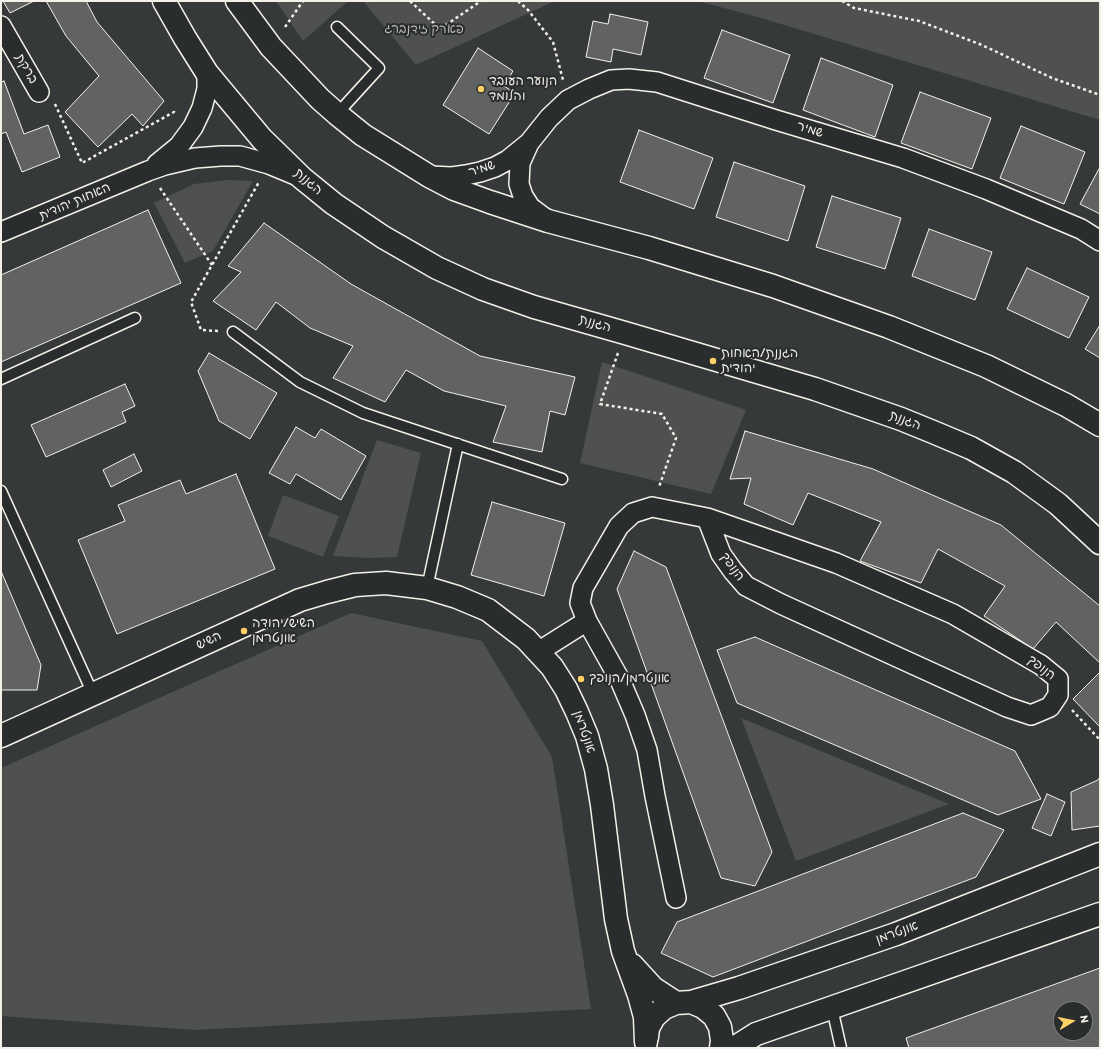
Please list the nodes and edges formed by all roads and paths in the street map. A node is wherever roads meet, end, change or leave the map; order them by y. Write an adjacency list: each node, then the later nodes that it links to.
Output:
1 (164, 1): 11 (street, הגננת)
2 (237, 1): 15 (street)
3 (303, 1): 10 (path)
4 (410, 1): 5 (path)
5 (481, 1)
6 (518, 1): 14 (path)
7 (842, 1): 13 (path)
8 (1, 26): 12 (street, ברקת)
9 (337, 27): 15 (lane)
10 (281, 32)
11 (207, 73): 16 (street); 21 (street, הגננת)
12 (39, 92): 16 (path)
13 (1100, 95)
14 (568, 100): 17 (street, שמיר); 24 (street, שמיר)
15 (337, 114): 20 (street)
16 (186, 137): 19 (street)
17 (529, 143): 20 (street, שמיר); 22 (street, שמיר)
18 (269, 164): 19 (street); 21 (street); 25 (path)
19 (148, 171): 23 (street, האחות יהודית); 25 (path)
20 (429, 176): 22 (street)
21 (302, 178): 28 (street, הגננת)
22 (548, 221): 30 (street)
23 (1, 232)
24 (1100, 241)
25 (212, 265): 27 (path)
26 (135, 318): 29 (lane)
27 (233, 332): 31 (lane)
28 (625, 333): 34 (path); 36 (street, הגננת)
29 (1, 379)
30 (1100, 425)
31 (458, 444): 32 (lane); 37 (lane)
32 (562, 478)
33 (1, 491): 40 (lane)
34 (652, 506): 35 (street, הנופך); 38 (street)
35 (707, 518): 41 (street, הנופך); 41 (street, הנופך)
36 (1100, 543)
37 (427, 588): 39 (street, אונטרמן); 40 (street, השיש)
38 (587, 621): 39 (street); 45 (street)
39 (538, 652): 47 (street, אונטרמן)
40 (93, 694): 42 (street, השיש)
41 (1058, 695): 43 (path)
42 (1, 736)
43 (1100, 740)
44 (1100, 854): 48 (street, אונטרמן)
45 (676, 898)
46 (1100, 914): 49 (street)
47 (623, 951): 48 (street, אונטרמן); 50 (street, אונטרמן)
48 (684, 1003): 50 (street); 51 (street)
49 (832, 1008): 52 (street); 53 (lane)
50 (647, 1045)
51 (721, 1048)
52 (734, 1048)
53 (841, 1048)

